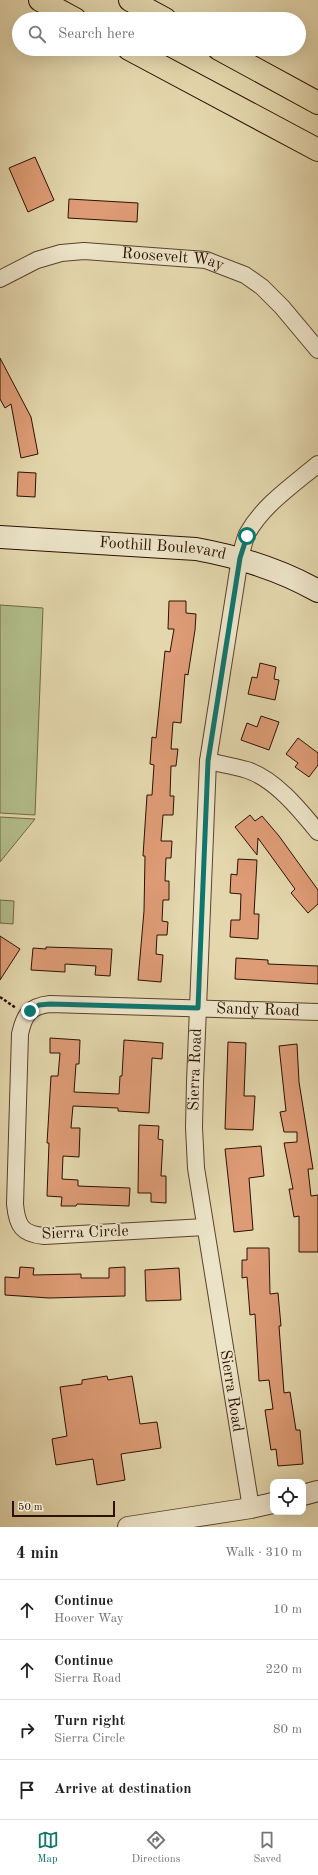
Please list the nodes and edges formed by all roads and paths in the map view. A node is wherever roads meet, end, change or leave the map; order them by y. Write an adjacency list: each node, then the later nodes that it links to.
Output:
1 (40, 0): 3 (highway)
2 (130, 0): 4 (highway)
3 (62, 12)
4 (152, 12)
5 (142, 56): 8 (highway)
6 (232, 56): 7 (highway)
7 (318, 103)
8 (318, 150)
9 (0, 279): 10 (street, Roosevelt Way)
10 (318, 350)
11 (318, 464): 13 (street, Sierra Road)
12 (0, 537): 13 (main road, Foothill Boulevard)
13 (240, 558): 14 (main road, Foothill Boulevard); 15 (street, Sierra Road)
14 (318, 591)
15 (208, 761): 16 (street); 18 (street, Sierra Road)
16 (318, 832)
17 (0, 997): 20 (path)
18 (198, 1008): 19 (street, Sandy Road); 20 (street); 21 (street, Sierra Road)
19 (318, 1012)
20 (26, 1016): 21 (street, Sierra Circle)
21 (205, 1228): 25 (street, Sierra Road)
22 (318, 1491): 23 (street)
23 (306, 1494)
24 (270, 1504): 25 (street)
25 (250, 1508): 26 (street)
26 (128, 1527)

